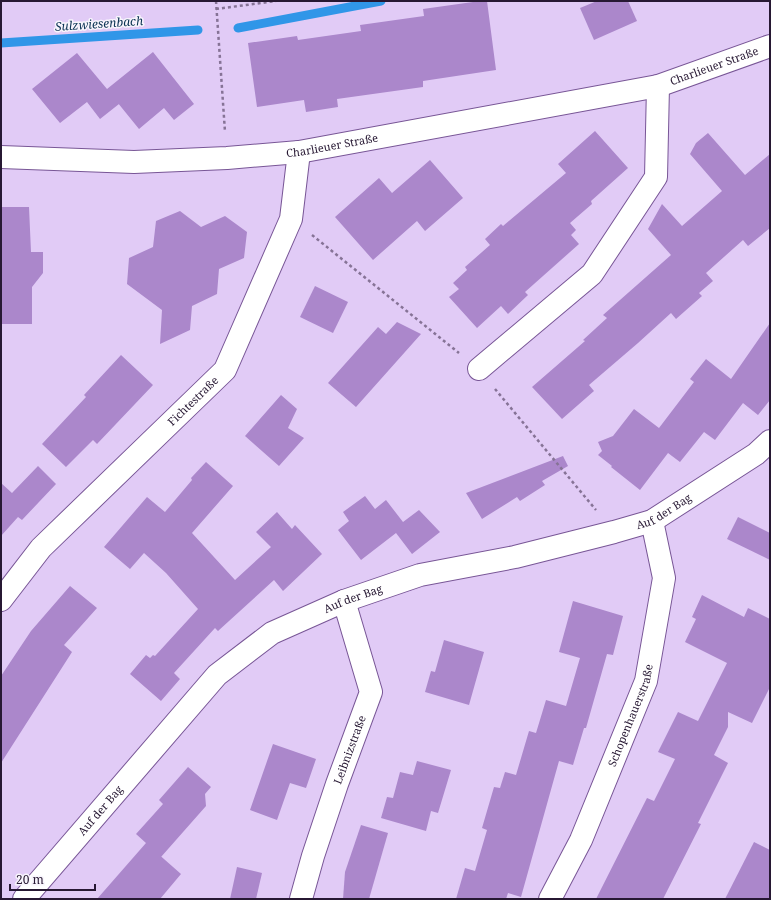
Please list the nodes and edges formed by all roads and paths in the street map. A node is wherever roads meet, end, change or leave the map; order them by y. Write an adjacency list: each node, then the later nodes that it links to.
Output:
1 (216, 1): 3 (path)
2 (276, 1): 3 (path)
3 (216, 9): 8 (path)
4 (770, 46): 5 (street, Charlieuer Straße)
5 (658, 86): 6 (street, Charlieuer Straße); 10 (street, Charlieuer Straße)
6 (299, 152): 8 (street, Charlieuer Straße); 9 (street, Fichtestraße)
7 (1, 157): 8 (street, Charlieuer Straße)
8 (227, 158)
9 (290, 218): 10 (path); 14 (street, Fichtestraße)
10 (479, 369): 13 (path)
11 (770, 441): 12 (street, Auf der Bag)
12 (652, 521): 13 (street, Auf der Bag); 18 (street, Schopenhauerstraße)
13 (614, 532): 15 (street, Auf der Bag)
14 (1, 600)
15 (344, 601): 16 (street, Auf der Bag); 17 (street, Leibnizstraße)
16 (24, 899)
17 (301, 899)
18 (550, 899)

